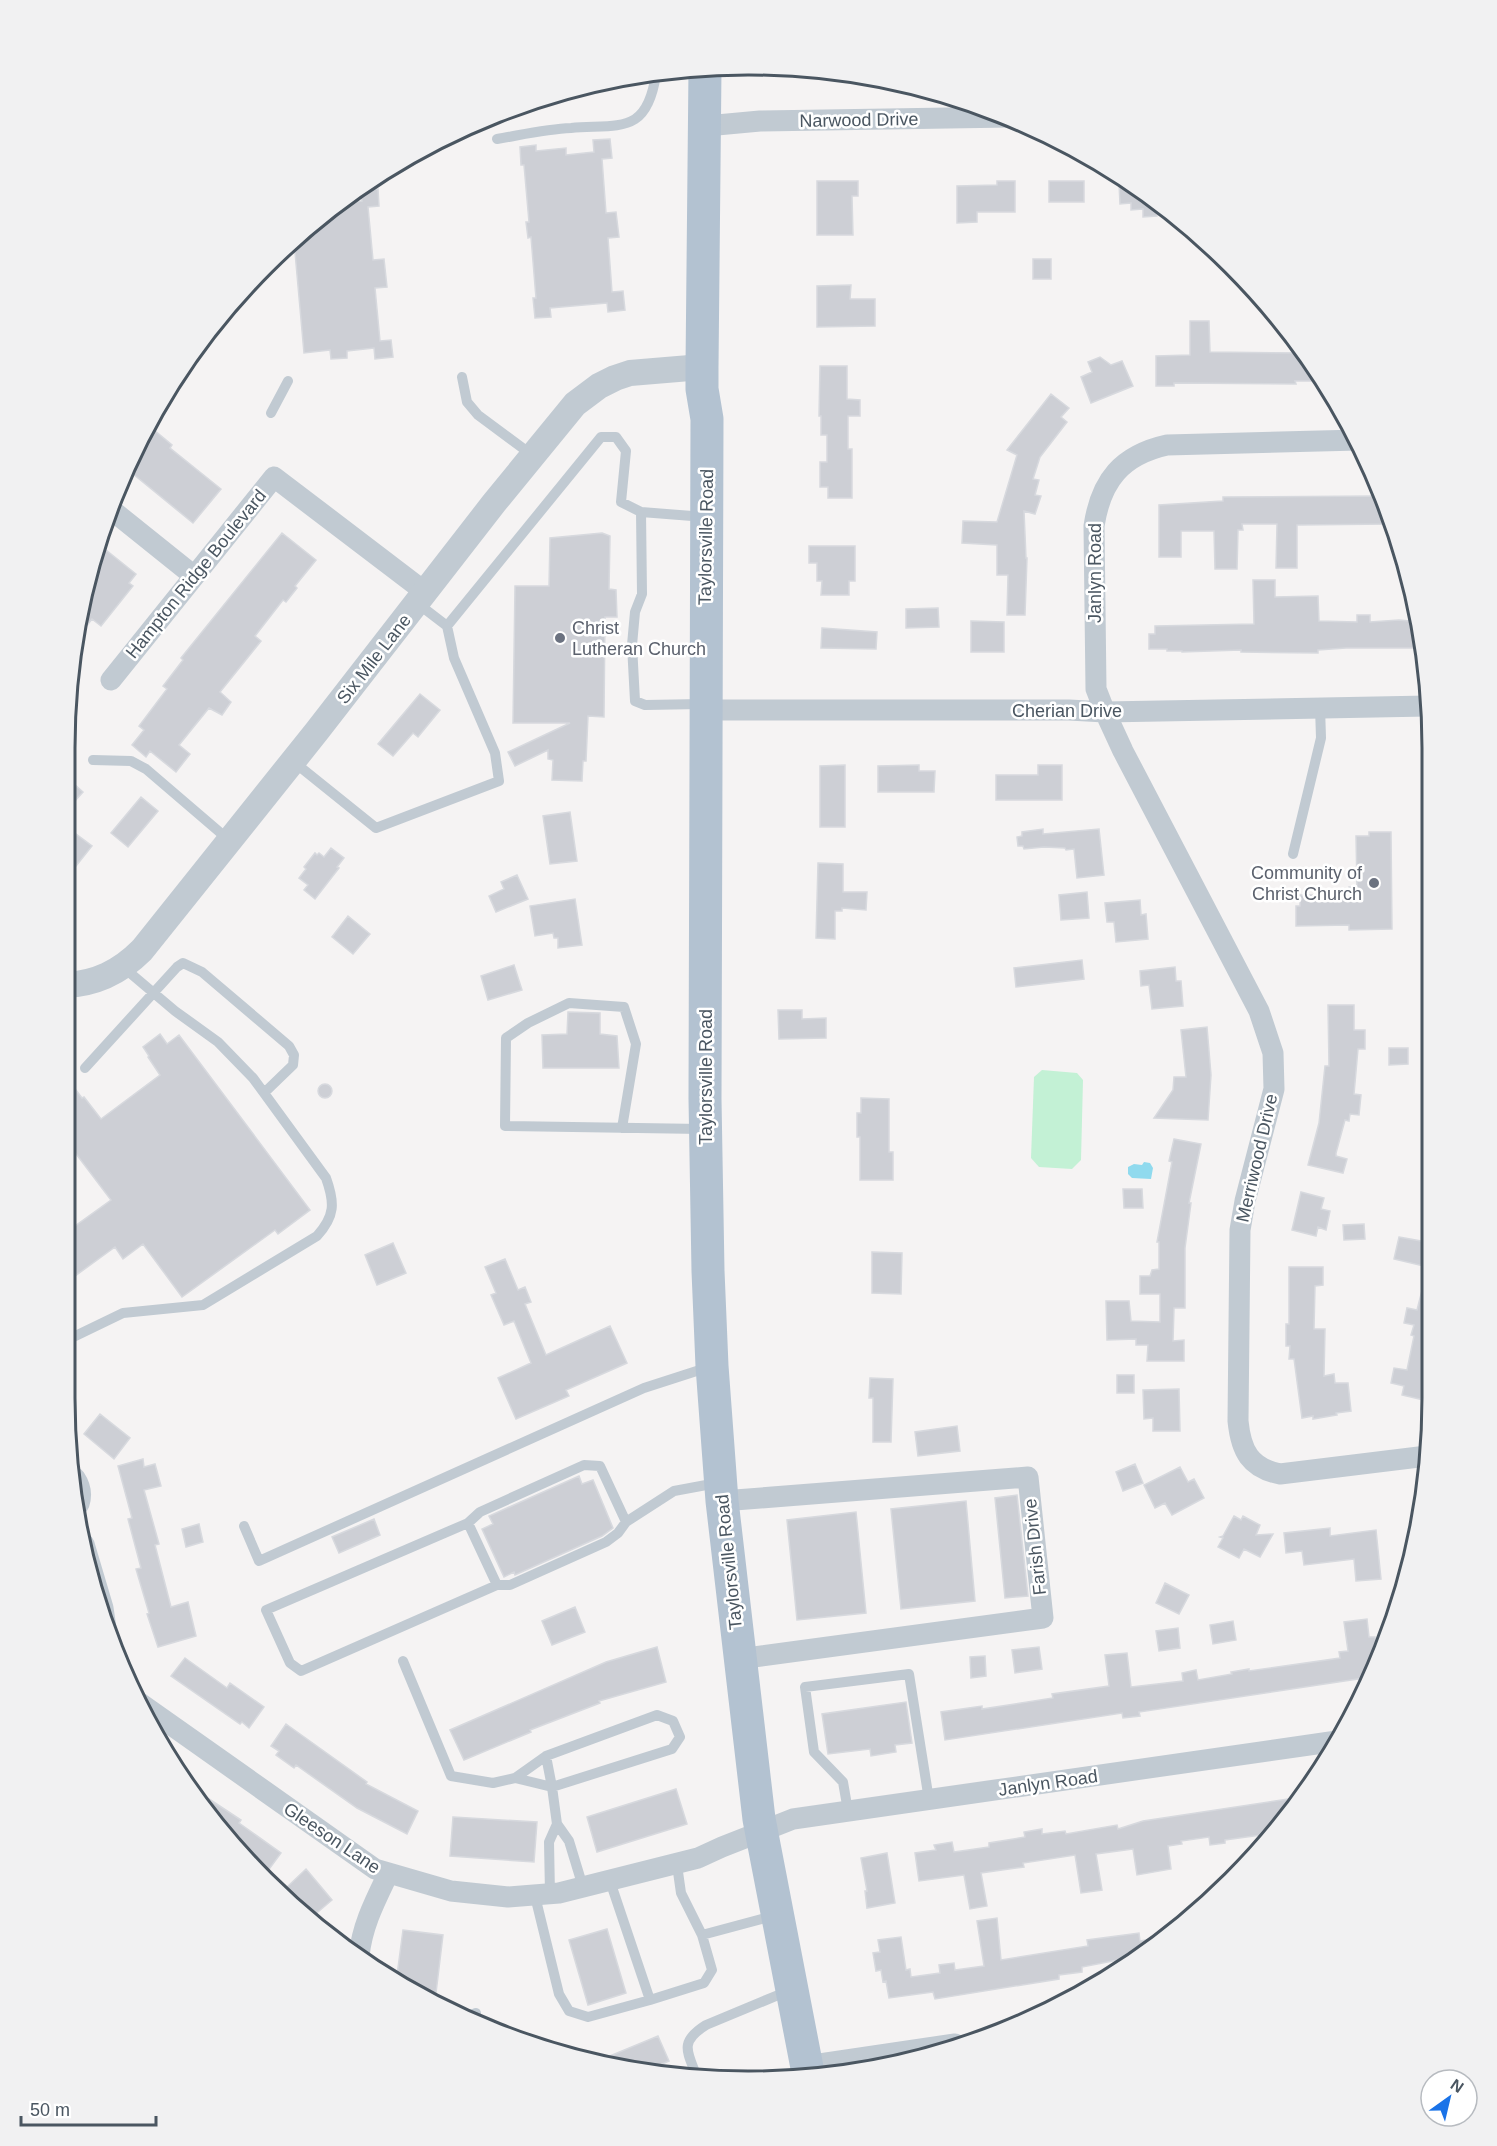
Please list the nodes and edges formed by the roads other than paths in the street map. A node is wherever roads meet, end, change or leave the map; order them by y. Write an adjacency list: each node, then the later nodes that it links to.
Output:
1 (705, 76): 4 (main road, Taylorsville Road)
2 (655, 82): 5 (lane)
3 (983, 117): 4 (street, Narwood Drive)
4 (706, 126): 6 (main road, Taylorsville Road)
5 (496, 139)
6 (702, 367): 11 (street, Six Mile Lane); 14 (main road, Taylorsville Road)
7 (462, 376): 11 (lane)
8 (288, 381): 9 (lane)
9 (271, 413)
10 (1348, 441): 22 (street, Janlyn Road)
11 (532, 456): 16 (street, Six Mile Lane)
12 (641, 512): 14 (lane); 17 (lane); 20 (lane)
13 (117, 515): 15 (street)
14 (706, 517): 20 (main road, Taylorsville Road)
15 (194, 576): 16 (street, Hampton Ridge Boulevard); 18 (street, Hampton Ridge Boulevard)
16 (421, 598): 17 (lane); 24 (street, Six Mile Lane)
17 (447, 626): 24 (lane)
18 (111, 680)
19 (1421, 706): 21 (street, Cherian Drive)
20 (705, 707): 22 (street, Cherian Drive); 33 (main road, Taylorsville Road)
21 (1320, 707): 22 (street, Cherian Drive); 26 (lane)
22 (1105, 712): 36 (street, Merriwood Drive)
23 (93, 760): 25 (lane)
24 (294, 761): 25 (street, Six Mile Lane)
25 (230, 841): 27 (street, Six Mile Lane)
26 (1293, 854)
27 (123, 967): 28 (street, Six Mile Lane); 29 (lane)
28 (75, 984)
29 (153, 993): 30 (lane); 31 (lane); 31 (lane)
30 (85, 1068)
31 (264, 1094): 34 (lane)
32 (622, 1128): 32 (lane); 33 (lane)
33 (706, 1129): 35 (main road, Taylorsville Road)
34 (75, 1336)
35 (712, 1366): 37 (main road, Taylorsville Road); 40 (lane)
36 (1419, 1457)
37 (721, 1492): 38 (lane); 42 (main road, Taylorsville Road); 42 (street, Farish Drive)
38 (626, 1522): 39 (lane); 41 (lane)
39 (468, 1523): 41 (lane); 41 (lane)
40 (244, 1526)
41 (496, 1585)
42 (739, 1659): 52 (main road, Taylorsville Road)
43 (403, 1661): 47 (lane)
44 (153, 1711): 54 (street, Gleeson Lane)
45 (1327, 1742): 49 (street, Janlyn Road)
46 (546, 1756): 47 (lane); 48 (lane); 48 (lane)
47 (515, 1778): 48 (lane)
48 (552, 1787): 51 (lane)
49 (929, 1800): 50 (street, Janlyn Road); 50 (lane)
50 (848, 1811): 52 (street, Janlyn Road)
51 (557, 1824): 56 (lane); 57 (lane)
52 (761, 1832): 53 (street, Gleeson Lane); 58 (main road, Taylorsville Road)
53 (677, 1865): 55 (street, Gleeson Lane); 59 (lane)
54 (388, 1874): 57 (street, Gleeson Lane); 60 (street)
55 (610, 1881): 56 (street, Gleeson Lane); 62 (lane)
56 (583, 1887): 57 (street, Gleeson Lane)
57 (543, 1895): 62 (lane)
58 (777, 1915): 59 (lane); 61 (main road, Taylorsville Road)
59 (702, 1935): 62 (lane)
60 (360, 1948)
61 (791, 1989): 63 (main road, Taylorsville Road); 64 (lane)
62 (650, 2000)
63 (807, 2068)
64 (694, 2069)

